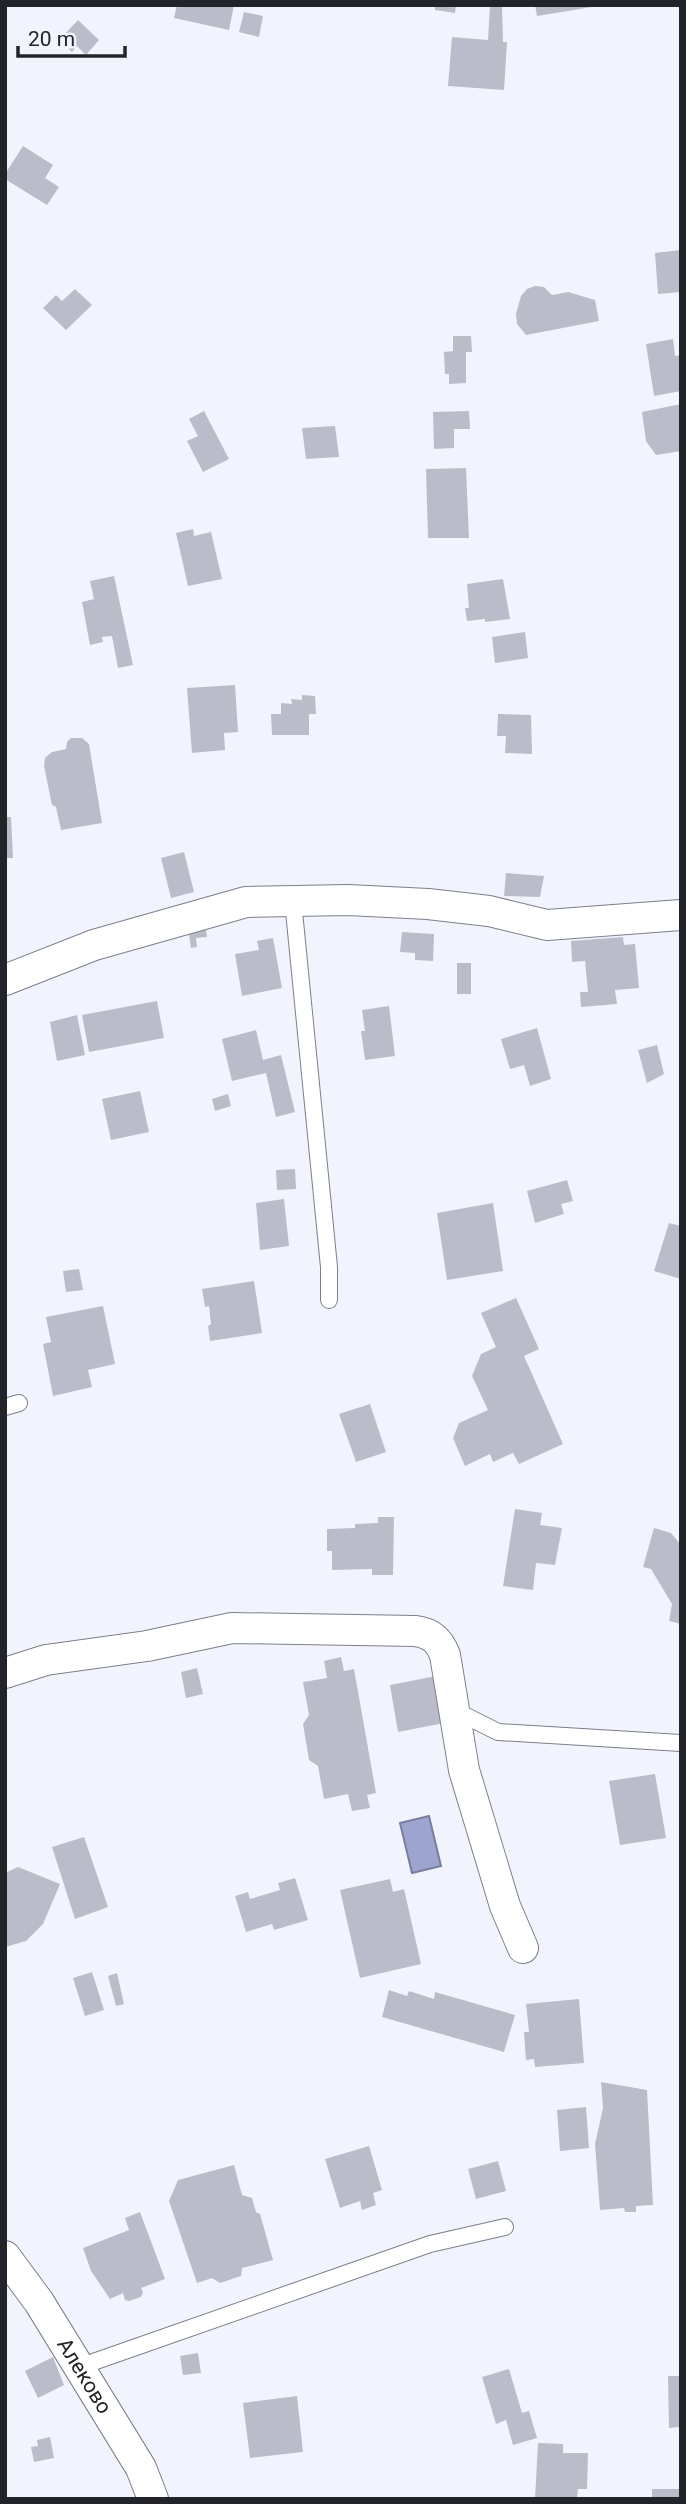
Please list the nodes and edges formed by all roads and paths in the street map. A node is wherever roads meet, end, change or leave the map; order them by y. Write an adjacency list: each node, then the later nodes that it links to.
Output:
1 (293, 901): 2 (street); 3 (street); 4 (lane)
2 (681, 915)
3 (5, 980)
4 (329, 1300)
5 (5, 1673): 6 (street)
6 (454, 1710): 7 (lane); 8 (street)
7 (681, 1743)
8 (523, 1948)
9 (505, 2227): 11 (lane)
10 (5, 2256): 11 (street, Алеково)
11 (79, 2367): 12 (street, Алеково)
12 (153, 2499)

